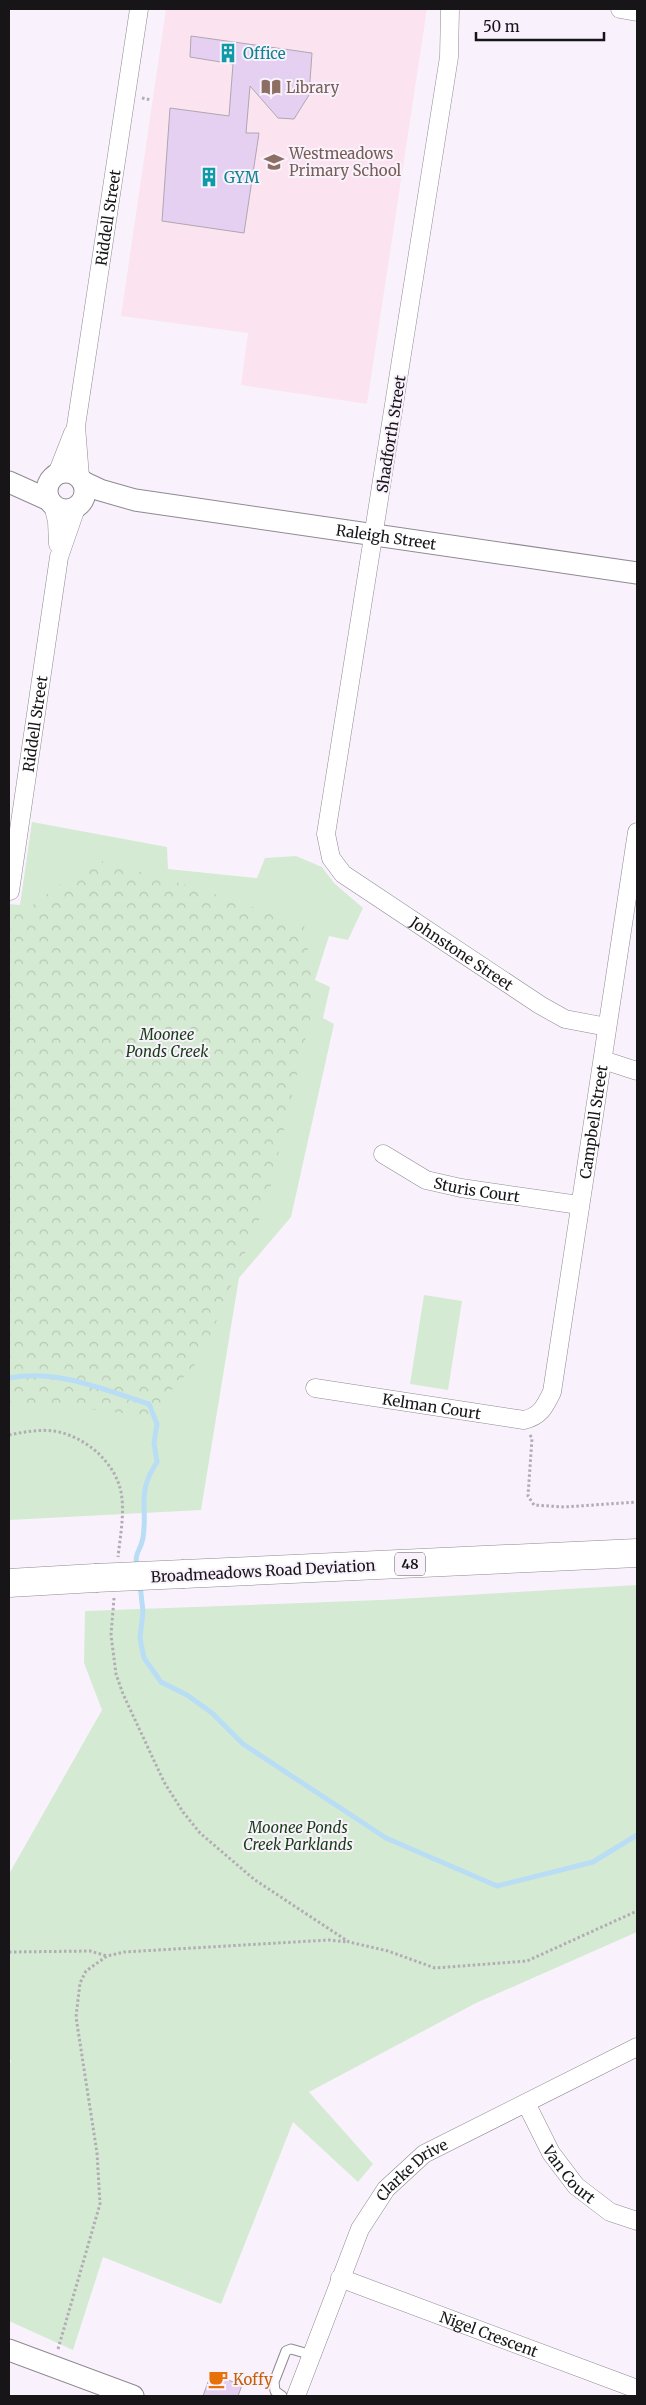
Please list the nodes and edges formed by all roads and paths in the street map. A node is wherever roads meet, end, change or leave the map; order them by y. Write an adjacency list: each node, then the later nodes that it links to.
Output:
1 (139, 9): 5 (street, Riddell Street)
2 (620, 9): 3 (street)
3 (637, 12)
4 (450, 13): 12 (street, Shadforth Street)
5 (76, 426): 6 (street, Riddell Street); 7 (street, Riddell Street)
6 (54, 476): 7 (street); 8 (street); 10 (street)
7 (81, 479): 9 (street, Raleigh Street); 11 (street)
8 (9, 482): 10 (street)
9 (135, 500): 11 (street, Raleigh Street); 12 (street, Raleigh Street)
10 (51, 503): 11 (street); 13 (street, Riddell Street)
11 (77, 507): 13 (street, Riddell Street)
12 (374, 534): 14 (street, Raleigh Street); 16 (street, Shadforth Street)
13 (58, 557): 17 (street, Riddell Street)
14 (637, 573)
15 (637, 832): 18 (street, Campbell Street)
16 (331, 858): 18 (street, Johnstone Street)
17 (10, 891)
18 (607, 1027): 19 (street, Campbell Street)
19 (602, 1060): 20 (street); 22 (street, Campbell Street)
20 (637, 1071)
21 (383, 1154): 22 (street, Sturis Court)
22 (579, 1205): 24 (street, Campbell Street)
23 (315, 1388): 24 (street, Kelman Court)
24 (544, 1409)
25 (527, 1434): 28 (path)
26 (9, 1435): 27 (path)
27 (118, 1481)
28 (637, 1502)
29 (637, 1553): 30 (main road, Broadmeadows Road Deviation / 48, bridge)
30 (9, 1583)
31 (111, 1644): 33 (path)
32 (637, 1911): 33 (path)
33 (349, 1942): 35 (path)
34 (9, 1952): 35 (path)
35 (107, 1956): 42 (path)
36 (637, 2047): 37 (street, Clarke Drive)
37 (526, 2103): 38 (street, Van Court); 39 (street, Clarke Drive)
38 (637, 2221)
39 (340, 2278): 41 (street, Clarke Drive); 43 (street, Nigel Crescent)
40 (9, 2350): 42 (street)
41 (312, 2355): 45 (lane); 46 (street, Clarke Drive)
42 (53, 2366): 44 (street)
43 (637, 2389)
44 (121, 2394)
45 (282, 2396)
46 (296, 2396)

